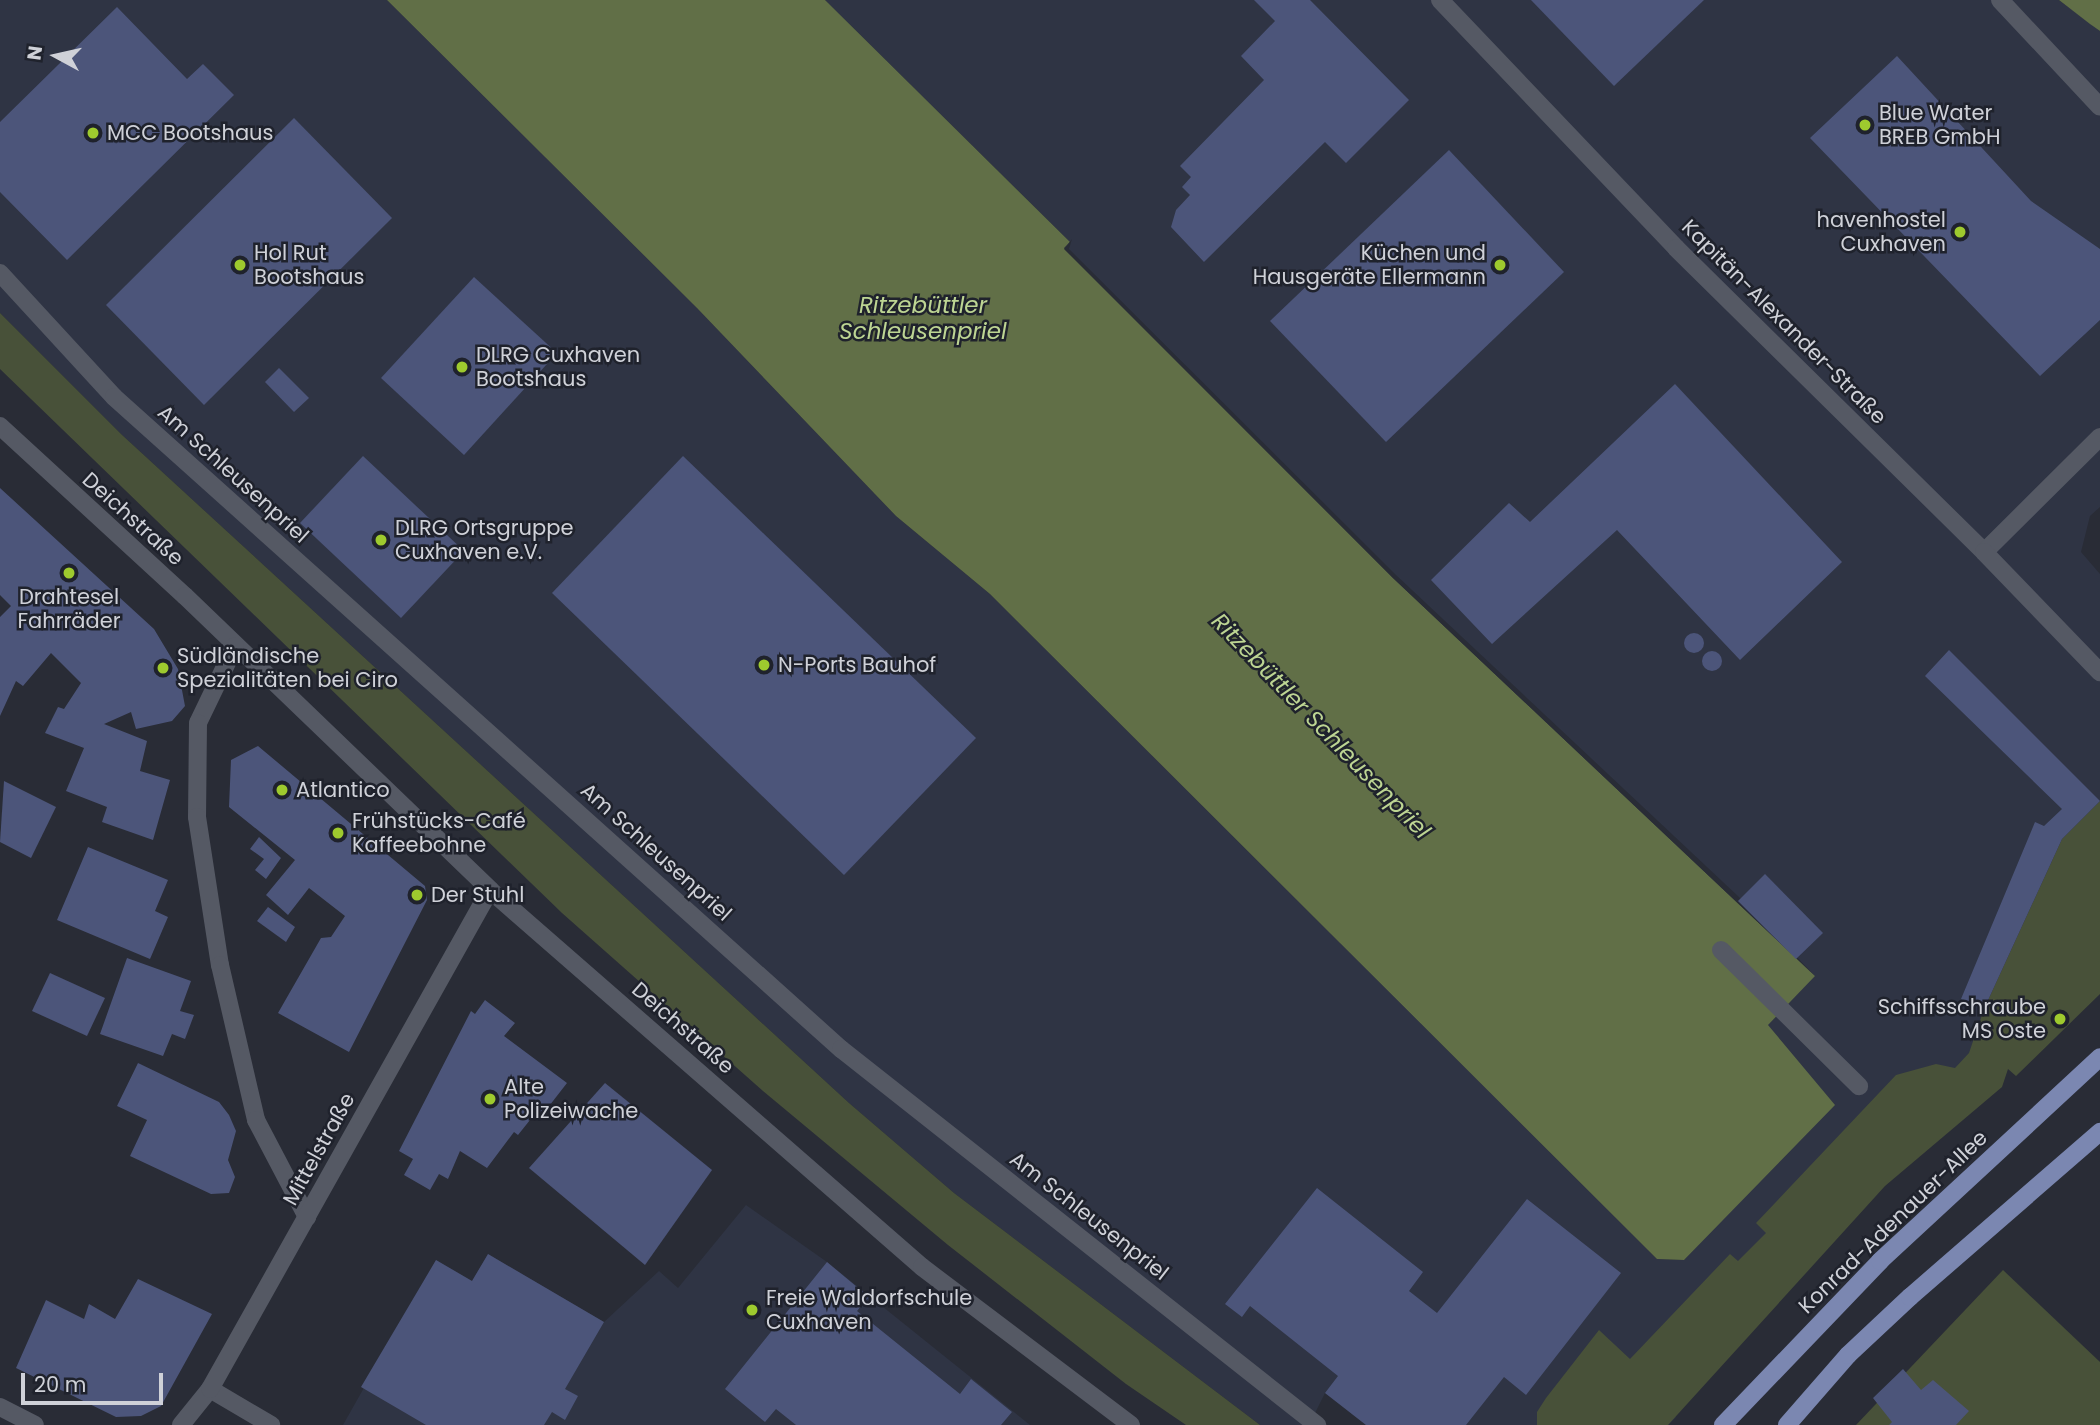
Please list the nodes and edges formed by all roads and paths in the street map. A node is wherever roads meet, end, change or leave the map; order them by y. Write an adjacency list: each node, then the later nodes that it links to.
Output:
1 (1440, 0): 7 (street, Kapitän-Alexander-Straße)
2 (2000, 0): 3 (street)
3 (2100, 107)
4 (0, 273): 22 (street, Am Schleusenpriel)
5 (0, 426): 8 (street, Deichstraße)
6 (2100, 437): 7 (street)
7 (1984, 552): 9 (street, Kapitän-Alexander-Straße)
8 (234, 646): 10 (street, Deichstraße); 15 (street)
9 (2100, 671)
10 (490, 890): 15 (street, Mittelstraße); 18 (street, Deichstraße)
11 (1721, 950): 13 (street)
12 (2100, 1057): 23 (main road, Konrad-Adenauer-Allee)
13 (1859, 1086)
14 (2100, 1132): 24 (main road)
15 (307, 1217): 16 (street, Mittelstraße)
16 (210, 1389): 20 (street, Mittelstraße); 21 (street)
17 (0, 1407): 19 (street)
18 (1130, 1423)
19 (35, 1425)
20 (181, 1425)
21 (271, 1425)
22 (1317, 1425)
23 (1723, 1425)
24 (1787, 1425)

